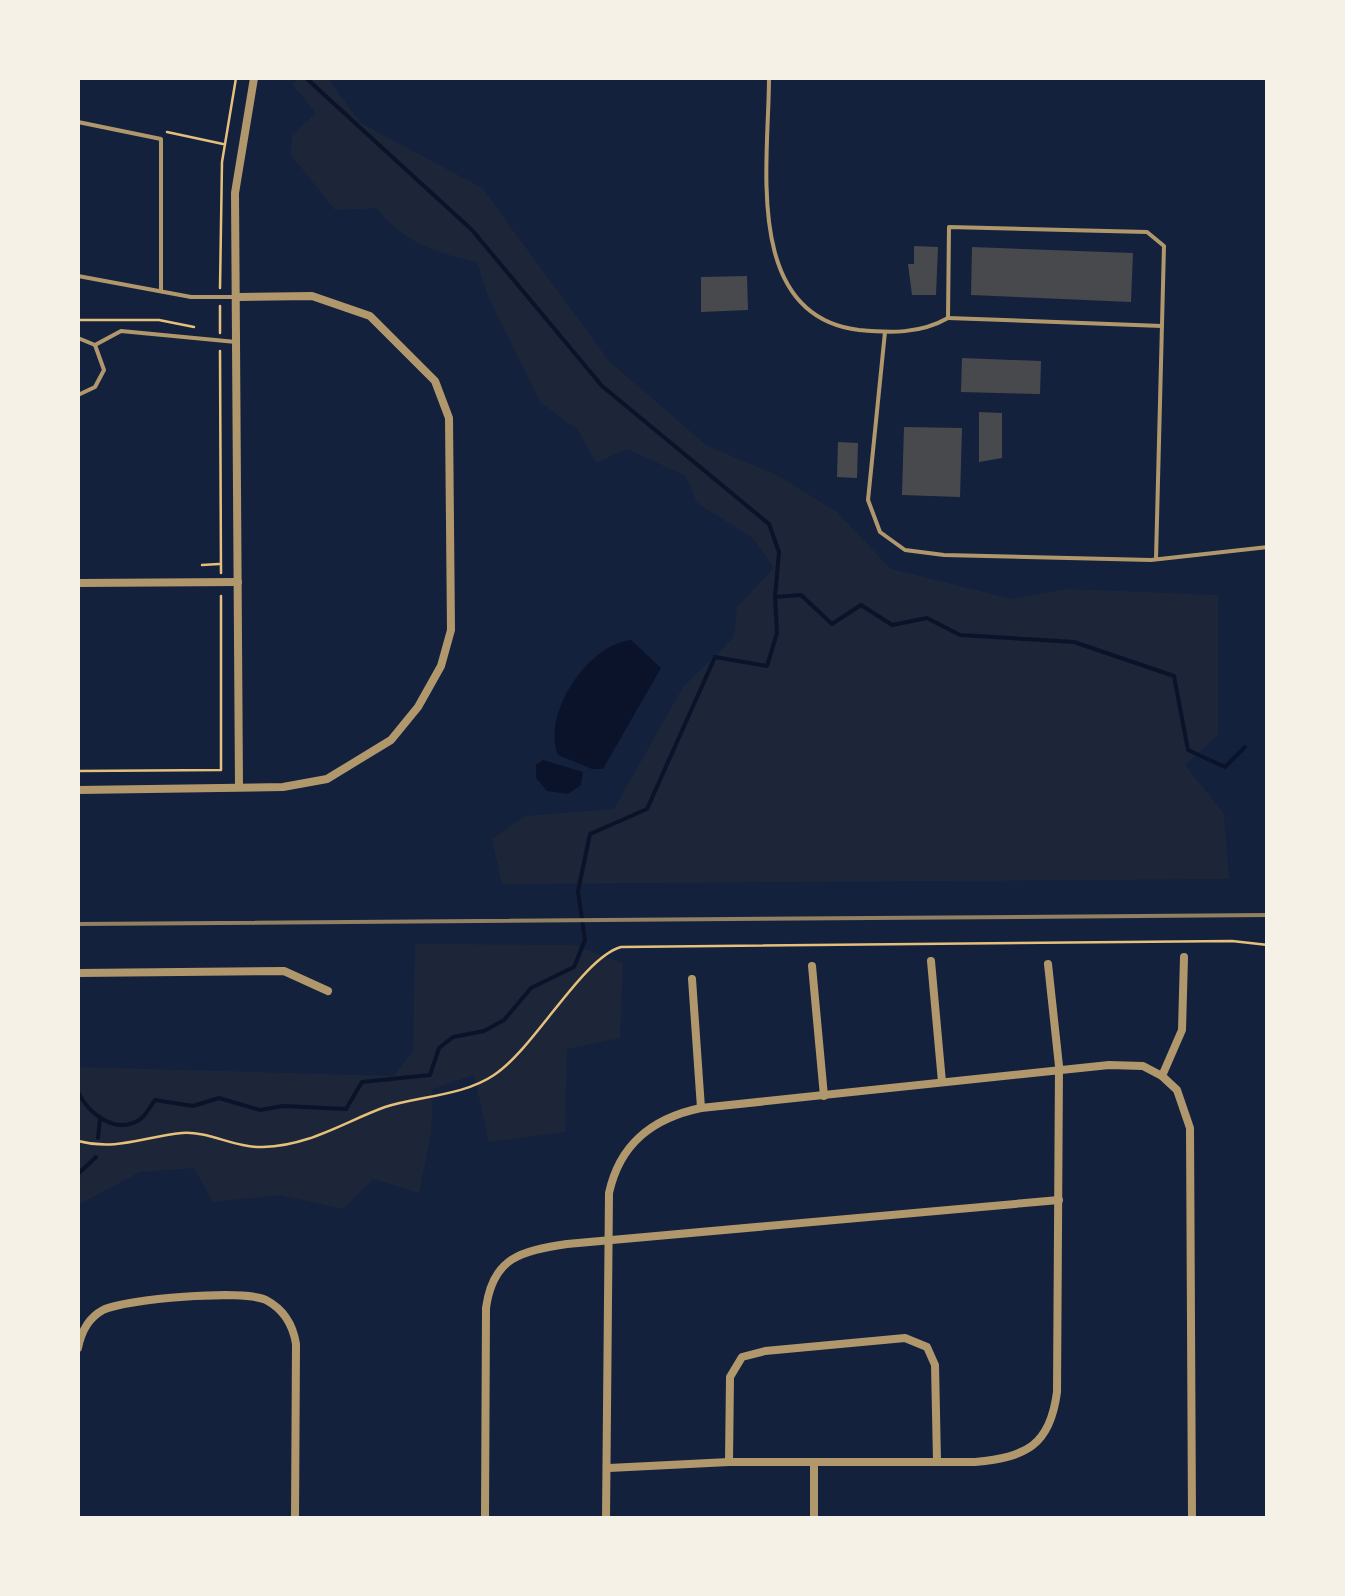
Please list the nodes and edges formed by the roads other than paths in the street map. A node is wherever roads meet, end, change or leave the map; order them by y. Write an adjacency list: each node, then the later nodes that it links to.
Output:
1 (254, 78): 6 (street)
2 (769, 78): 9 (lane)
3 (78, 122): 5 (lane)
4 (78, 276): 5 (lane)
5 (161, 292): 6 (lane)
6 (238, 297): 11 (street); 18 (street)
7 (948, 318): 8 (lane); 8 (lane); 9 (lane)
8 (1162, 326): 15 (lane)
9 (884, 332): 15 (lane)
10 (78, 338): 12 (lane)
11 (238, 342): 12 (lane); 17 (street)
12 (95, 345): 13 (lane)
13 (78, 395)
14 (1268, 547): 15 (lane)
15 (1156, 559)
16 (78, 582): 17 (street)
17 (238, 582): 18 (street)
18 (239, 787): 19 (street)
19 (78, 790)
20 (1184, 958): 28 (street)
21 (932, 961): 29 (street)
22 (1048, 964): 27 (street)
23 (812, 966): 30 (street)
24 (78, 973): 26 (street)
25 (692, 979): 31 (street)
26 (328, 990)
27 (1058, 1071): 28 (street); 29 (street); 32 (street)
28 (1162, 1076): 43 (street)
29 (942, 1082): 30 (street)
30 (824, 1096): 31 (street)
31 (701, 1108): 33 (street)
32 (1059, 1200): 33 (street); 35 (street)
33 (608, 1242): 38 (street); 40 (street)
34 (78, 1348): 39 (street)
35 (936, 1461): 36 (street); 37 (street)
36 (729, 1462): 37 (street); 38 (street)
37 (814, 1464): 42 (street)
38 (608, 1468): 41 (street)
39 (295, 1518)
40 (485, 1518)
41 (606, 1518)
42 (814, 1518)
43 (1192, 1518)

